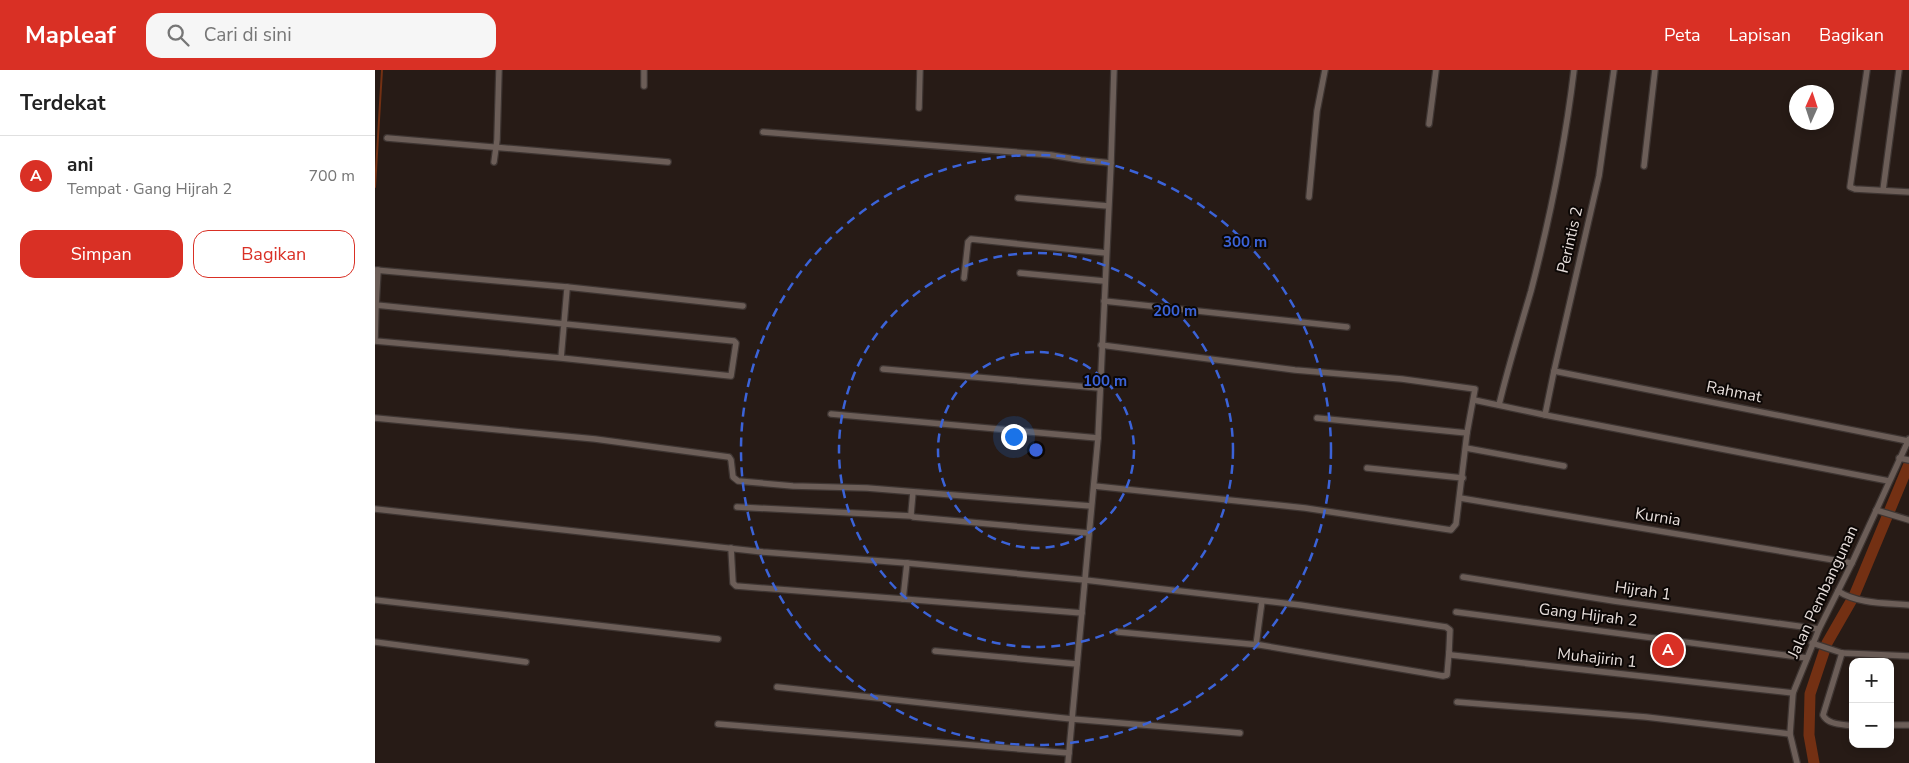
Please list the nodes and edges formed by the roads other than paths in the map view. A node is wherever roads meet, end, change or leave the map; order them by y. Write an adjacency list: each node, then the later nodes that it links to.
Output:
1 (499, 70): 17 (street)
2 (644, 70): 12 (street)
3 (920, 70): 13 (street)
4 (1114, 70): 20 (street)
5 (1325, 70): 25 (street)
6 (1436, 70): 14 (street)
7 (1574, 70): 44 (street)
8 (1614, 70): 41 (street, Perintis 2)
9 (1655, 70): 21 (street)
10 (1867, 70): 22 (street)
11 (1899, 70): 22 (street)
12 (644, 86)
13 (919, 108)
14 (1429, 124)
15 (763, 132): 20 (street)
16 (387, 138): 17 (street)
17 (496, 148): 18 (street); 19 (street)
18 (494, 162)
19 (668, 162)
20 (1111, 163): 26 (street)
21 (1644, 166)
22 (1883, 190): 23 (street)
23 (1909, 192)
24 (1017, 198): 26 (street)
25 (1309, 198)
26 (1109, 206): 27 (street)
27 (1106, 253): 30 (street); 31 (street)
28 (376, 270): 32 (street); 34 (street)
29 (1020, 273): 31 (street)
30 (964, 278)
31 (1104, 281): 33 (street)
32 (567, 287): 35 (street); 36 (street)
33 (1104, 301): 37 (street); 38 (street)
34 (376, 304): 36 (street); 39 (street)
35 (743, 306)
36 (564, 323): 39 (street); 39 (street)
37 (1347, 327)
38 (1101, 346): 42 (street); 43 (street)
39 (561, 358)
40 (883, 369): 42 (street)
41 (1554, 371): 46 (street, Perintis 2); 51 (street, Rahmat)
42 (1100, 388): 50 (street)
43 (1474, 400): 44 (street); 49 (street)
44 (1499, 405): 46 (street)
45 (831, 414): 50 (street)
46 (1545, 416): 57 (street)
47 (375, 418): 59 (street)
48 (1317, 418): 49 (street)
49 (1467, 433): 52 (street)
50 (1097, 438): 58 (street)
51 (1909, 440): 53 (street, Jalan Pembangunan)
52 (1466, 448): 54 (street); 56 (street)
53 (1904, 459): 57 (street, Jalan Pembangunan)
54 (1564, 466)
55 (1367, 468): 56 (street)
56 (1463, 478): 60 (street)
57 (1889, 481): 64 (street, Jalan Pembangunan)
58 (1094, 486): 60 (street); 61 (street)
59 (913, 492): 61 (street); 65 (street)
60 (1460, 498): 70 (street, Kurnia)
61 (1091, 506): 67 (street)
62 (737, 507): 65 (street)
63 (375, 509): 68 (street)
64 (1879, 511): 66 (street); 70 (street, Jalan Pembangunan)
65 (911, 516): 67 (street)
66 (1909, 520)
67 (1088, 533): 72 (street)
68 (731, 548): 69 (street); 74 (street)
69 (907, 563): 72 (street); 74 (street)
70 (1852, 563): 73 (street, Jalan Pembangunan)
71 (1463, 578): 80 (street, Hijrah 1)
72 (1085, 580): 76 (street); 79 (street)
73 (1838, 591): 77 (street); 80 (street, Jalan Pembangunan)
74 (903, 599): 79 (street)
75 (375, 600): 82 (street)
76 (1262, 601): 85 (street); 87 (street)
77 (1909, 605)
78 (1456, 612): 90 (street, Gang Hijrah 2)
79 (1082, 613): 92 (street)
80 (1819, 629): 84 (street, Jalan Pembangunan)
81 (1118, 632): 85 (street)
82 (718, 639)
83 (375, 642): 91 (street)
84 (1812, 643): 88 (street); 90 (street, Jalan Pembangunan)
85 (1257, 645): 87 (street)
86 (935, 651): 92 (street)
87 (1449, 652): 94 (street, Muhajirin 1)
88 (1842, 653): 89 (street); 98 (street)
89 (1909, 656)
90 (1807, 658): 94 (street, Jalan Pembangunan)
91 (526, 662)
92 (1077, 664): 96 (street)
93 (777, 688): 96 (street)
94 (1793, 693): 102 (street, Jalan Pembangunan)
95 (1457, 702): 102 (street)
96 (1072, 719): 101 (street); 103 (street)
97 (718, 724): 103 (street)
98 (1849, 725)
99 (1894, 725): 100 (street)
100 (1909, 725)
101 (1240, 733)
102 (1789, 734): 105 (street, Jalan Pembangunan)
103 (1069, 753): 104 (street)
104 (1068, 763)
105 (1797, 763)

